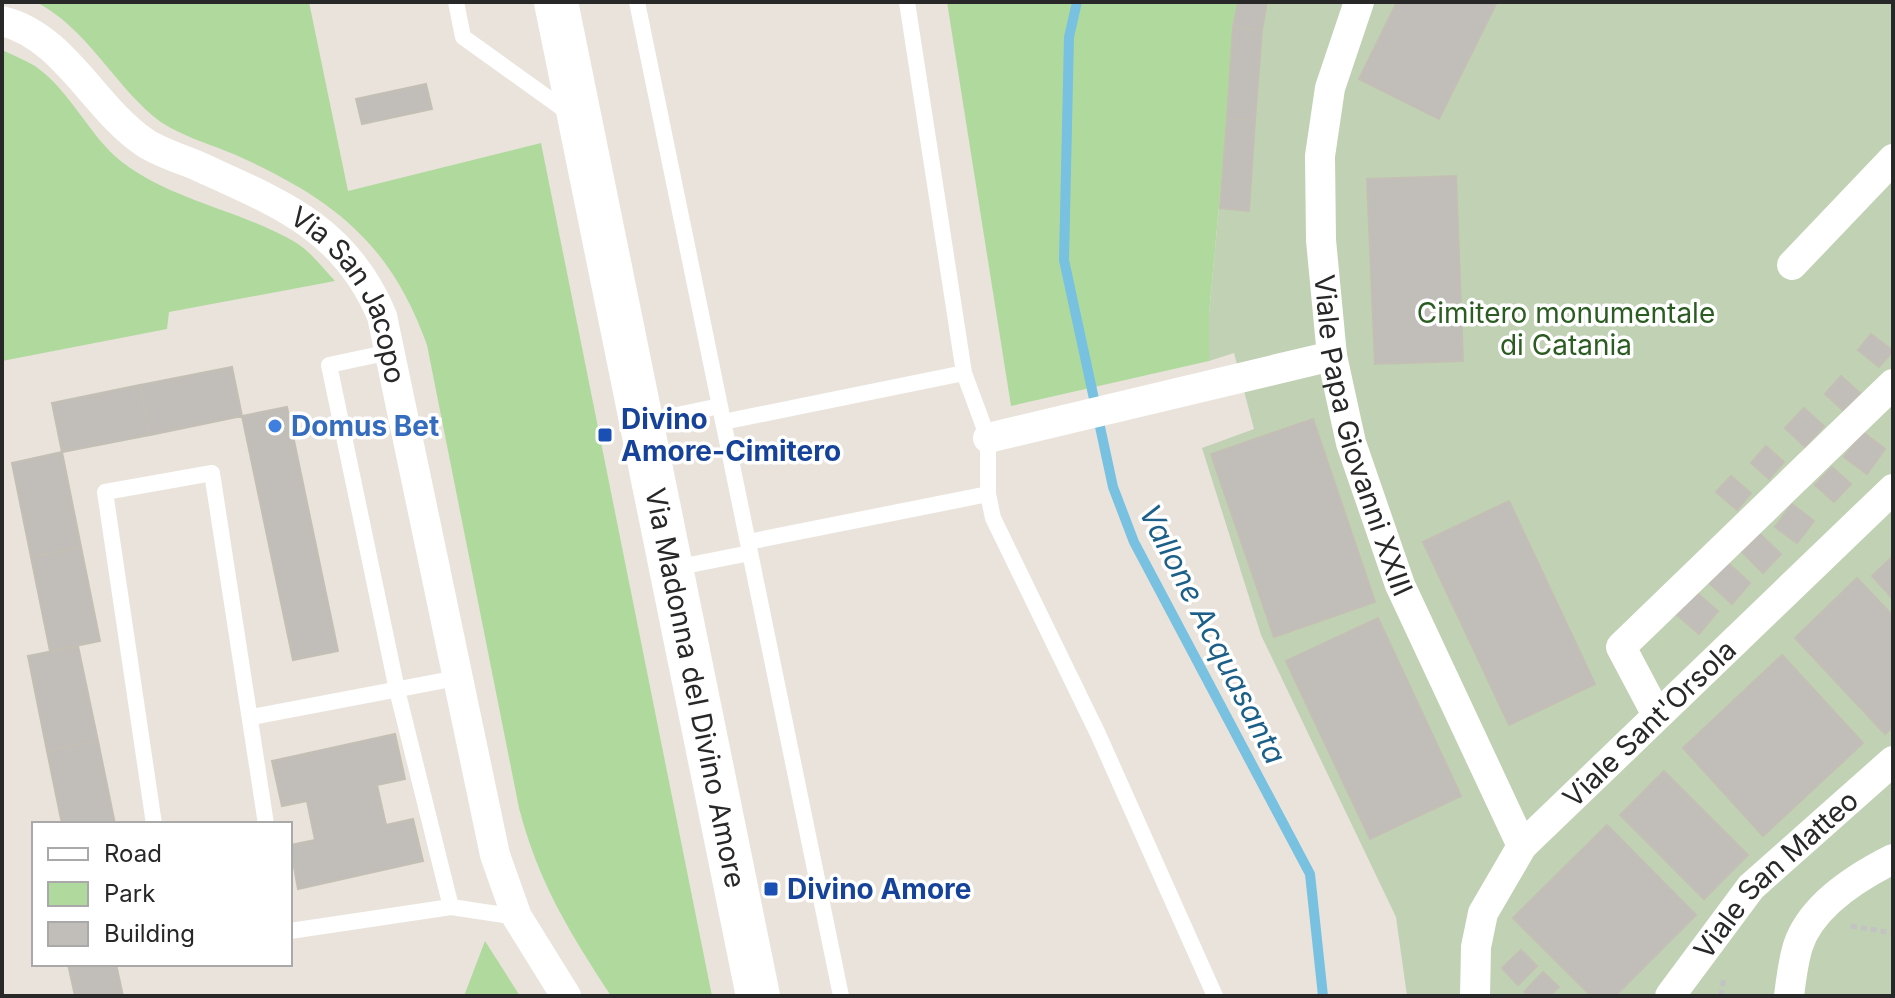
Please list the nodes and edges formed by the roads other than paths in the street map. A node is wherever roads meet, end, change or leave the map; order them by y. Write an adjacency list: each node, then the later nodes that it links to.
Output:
1 (456, 2): 7 (lane)
2 (556, 2): 7 (main road, Via Madonna del Divino Amore)
3 (637, 2): 14 (lane)
4 (907, 2): 12 (lane)
5 (1359, 2): 11 (street, Viale Papa Giovanni XXIII)
6 (2, 21): 10 (street, Via San Jacopo)
7 (579, 121): 15 (main road, Via Madonna del Divino Amore)
8 (1893, 159): 9 (street)
9 (1792, 265)
10 (390, 352): 21 (street, Via San Jacopo); 22 (lane)
11 (1332, 356): 16 (street); 28 (street, Viale Papa Giovanni XXIII)
12 (964, 373): 14 (lane); 16 (lane)
13 (1893, 384): 23 (street)
14 (721, 414): 15 (lane); 19 (lane)
15 (641, 422): 20 (main road, Via Madonna del Divino Amore)
16 (988, 438): 18 (lane)
17 (1893, 489): 23 (street, Viale Sant'Orsola)
18 (988, 494): 19 (lane); 36 (lane)
19 (749, 548): 20 (lane); 35 (lane)
20 (672, 568): 34 (main road, Via Madonna del Divino Amore)
21 (457, 678): 22 (lane); 31 (street, Via San Jacopo)
22 (397, 690): 24 (lane); 30 (lane)
23 (1657, 715): 28 (street, Viale Sant'Orsola)
24 (252, 717): 26 (lane); 27 (lane)
25 (1893, 761): 38 (street, Viale San Matteo)
26 (154, 822)
27 (266, 822)
28 (1522, 846): 37 (street, Viale Sant'Orsola)
29 (1893, 859): 39 (street)
30 (451, 907): 31 (lane); 32 (lane)
31 (517, 917): 33 (street, Via San Jacopo)
32 (292, 931)
33 (566, 996)
34 (758, 996)
35 (841, 996)
36 (1215, 996)
37 (1475, 996)
38 (1670, 996)
39 (1789, 996)

